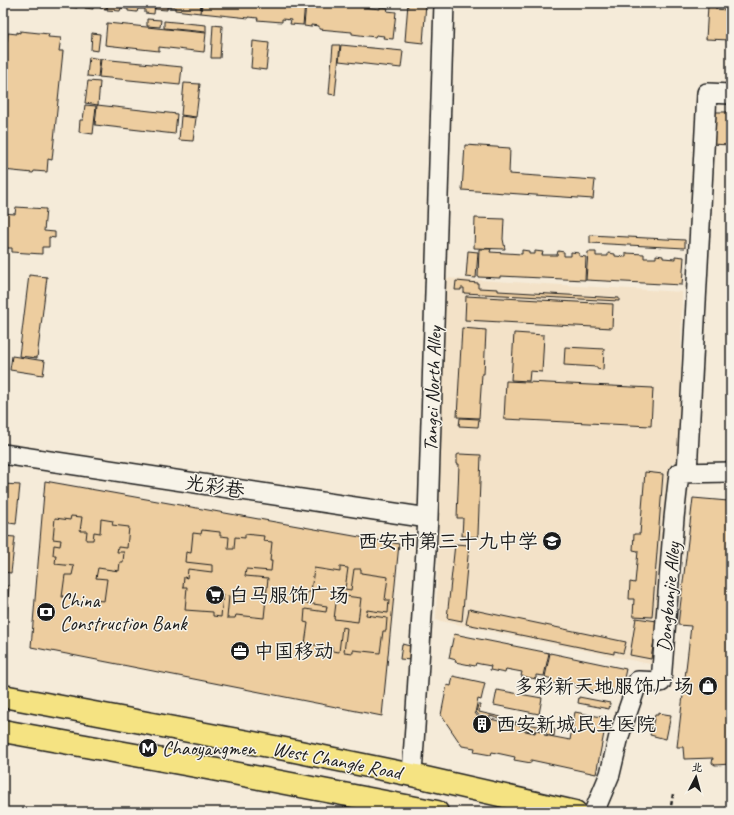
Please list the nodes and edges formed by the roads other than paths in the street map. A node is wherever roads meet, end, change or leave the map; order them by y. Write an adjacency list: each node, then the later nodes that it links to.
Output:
1 (444, 3): 6 (street, Tangci North Alley)
2 (731, 94): 5 (street)
3 (3, 454): 6 (street, 光彩巷)
4 (731, 472): 5 (street)
5 (687, 473): 12 (street, Dongbanjie Alley)
6 (428, 518): 9 (street, Tangci North Alley)
7 (3, 696): 9 (main road, West Changle Road)
8 (3, 732): 10 (main road, West Changle Road)
9 (412, 774): 11 (main road, West Changle Road)
10 (437, 812)
11 (575, 812)
12 (594, 812)

